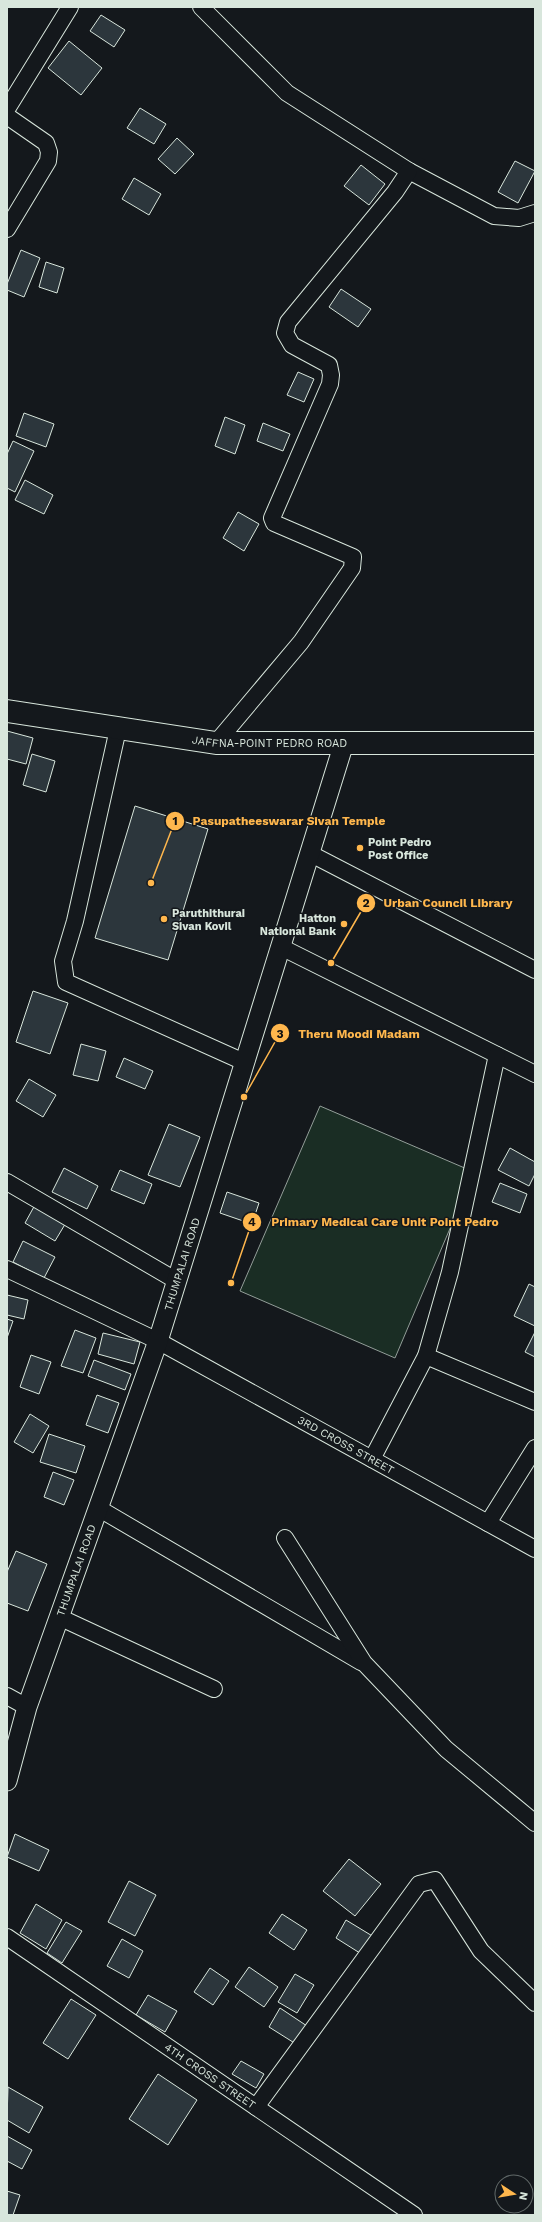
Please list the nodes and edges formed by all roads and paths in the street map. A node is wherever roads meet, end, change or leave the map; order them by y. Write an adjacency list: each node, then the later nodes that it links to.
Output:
1 (70, 7): 3 (street)
2 (201, 7): 5 (street)
3 (7, 109)
4 (7, 116): 7 (street)
5 (409, 171): 6 (street); 10 (street)
6 (535, 213)
7 (7, 229)
8 (7, 711): 9 (main road, JAFFNA-POINT PEDRO ROAD)
9 (118, 729): 10 (main road, JAFFNA-POINT PEDRO ROAD); 17 (street)
10 (216, 743): 11 (main road, JAFFNA-POINT PEDRO ROAD)
11 (344, 743): 12 (main road, JAFFNA-POINT PEDRO ROAD); 13 (street, THUMPALAI ROAD)
12 (535, 743)
13 (311, 854): 14 (street, THUMPALAI ROAD); 15 (street)
14 (281, 947): 16 (street); 17 (street, THUMPALAI ROAD)
15 (535, 970)
16 (498, 1055): 18 (street); 23 (street)
17 (244, 1062): 21 (street, THUMPALAI ROAD)
18 (535, 1074)
19 (7, 1182): 21 (street)
20 (7, 1269): 22 (street, 3RD CROSS STREET)
21 (176, 1281): 22 (street, THUMPALAI ROAD)
22 (158, 1341): 26 (street, 3RD CROSS STREET); 27 (street, THUMPALAI ROAD)
23 (426, 1356): 24 (street); 26 (street)
24 (535, 1402)
25 (535, 1448): 28 (street)
26 (372, 1459): 28 (street, 3RD CROSS STREET)
27 (98, 1508): 31 (street, THUMPALAI ROAD); 32 (street)
28 (488, 1523): 30 (street, 3RD CROSS STREET)
29 (285, 1538): 32 (street)
30 (535, 1549)
31 (59, 1617): 33 (street); 35 (street, THUMPALAI ROAD)
32 (364, 1663): 37 (street)
33 (214, 1689)
34 (7, 1696): 35 (street)
35 (27, 1707): 36 (street, THUMPALAI ROAD)
36 (7, 1781)
37 (535, 1823)
38 (7, 1937): 40 (street, 4TH CROSS STREET)
39 (535, 2004): 40 (street)
40 (256, 2107): 41 (street, 4TH CROSS STREET)
41 (414, 2215)

